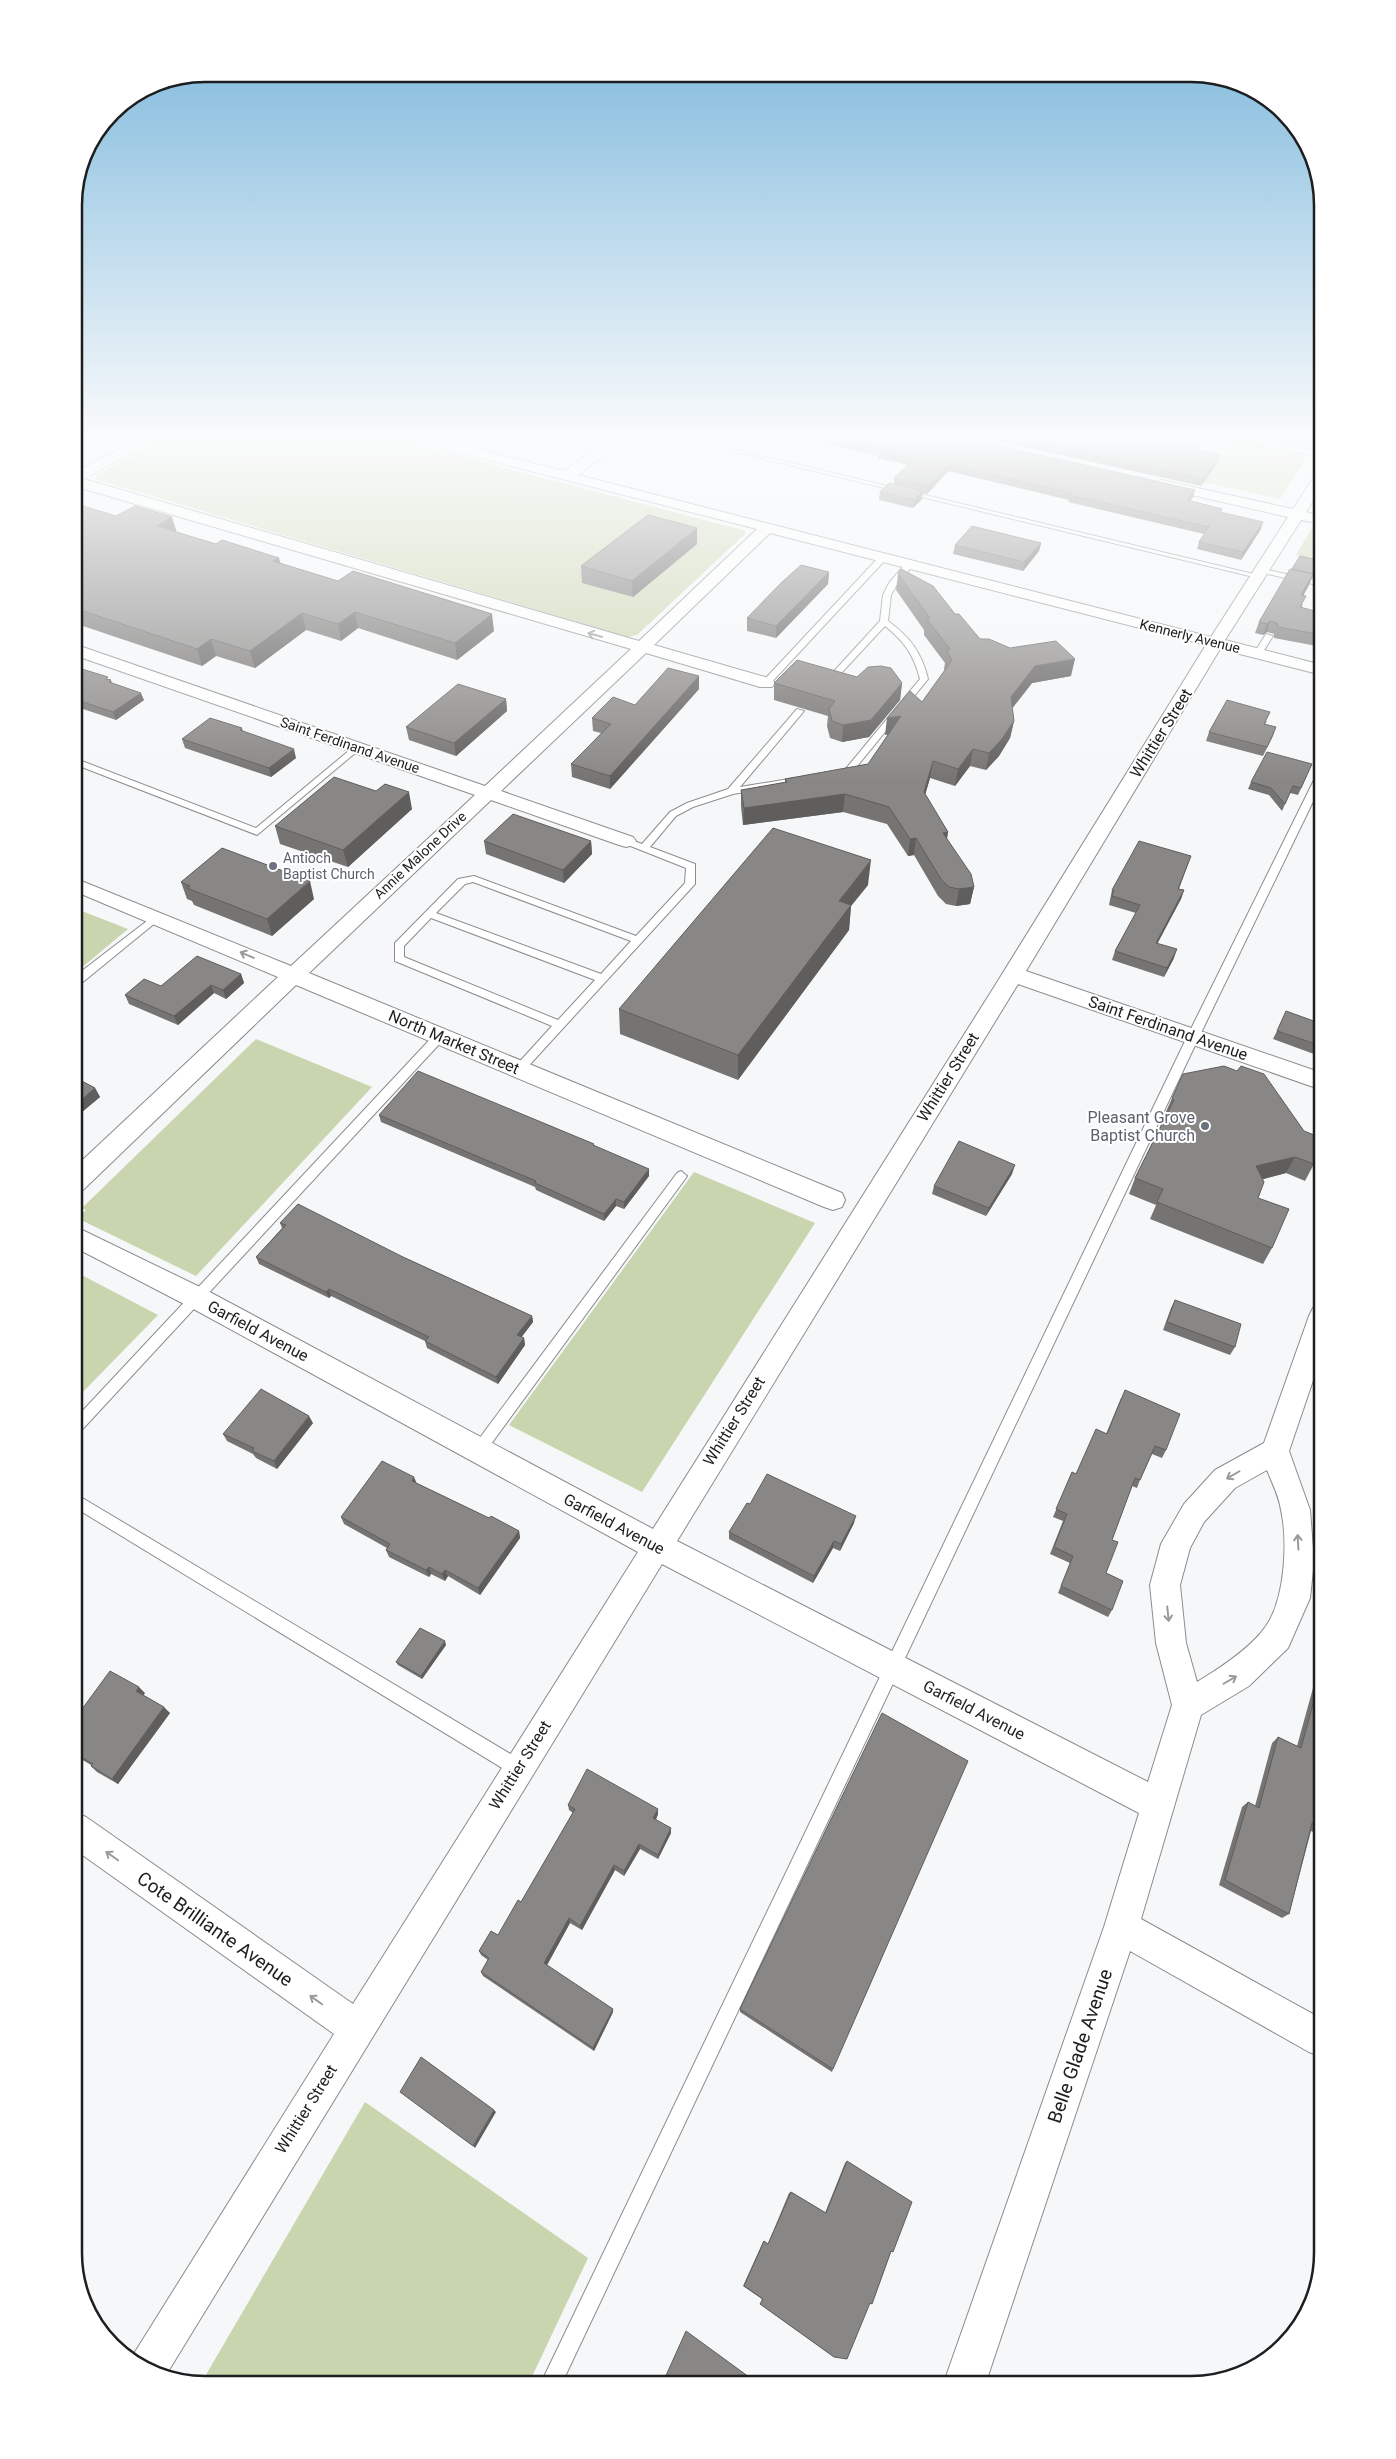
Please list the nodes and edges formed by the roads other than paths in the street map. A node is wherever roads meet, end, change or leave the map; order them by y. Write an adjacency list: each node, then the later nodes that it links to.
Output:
1 (320, 553): 13 (street, one-way to 1)
2 (741, 553): 13 (street, Annie Malone Drive)
3 (863, 553): 6 (street, Kennerly Avenue)
4 (1173, 553): 8 (lane)
5 (1273, 553): 8 (street, Whittier Street)
6 (883, 558): 7 (street, Kennerly Avenue); 18 (lane)
7 (910, 564): 10 (lane); 12 (street, Kennerly Avenue)
8 (1260, 573): 9 (lane); 12 (street, Whittier Street)
9 (1314, 583)
10 (884, 622): 17 (lane); 22 (lane)
11 (1269, 636): 15 (lane)
12 (1216, 642): 15 (street, Kennerly Avenue); 34 (street, Whittier Street)
13 (642, 648): 18 (street); 26 (street, Annie Malone Drive)
14 (83, 652): 20 (street, Saint Ferdinand Avenue)
15 (1258, 653): 16 (street, Kennerly Avenue)
16 (1314, 668)
17 (829, 681)
18 (766, 684)
19 (800, 711): 25 (lane)
20 (358, 747): 21 (lane); 26 (street, Saint Ferdinand Avenue)
21 (83, 764)
22 (828, 776)
23 (808, 779): 25 (lane)
24 (1314, 790): 39 (lane)
25 (731, 791): 28 (lane)
26 (487, 792): 27 (street, Saint Ferdinand Avenue); 33 (street, Annie Malone Drive)
27 (626, 841): 28 (lane)
28 (644, 848): 32 (lane)
29 (83, 888): 31 (street, North Market Street)
30 (429, 914): 32 (lane); 36 (lane); 37 (lane)
31 (156, 917): 33 (street, North Market Street, one-way to 31); 35 (lane)
32 (638, 940): 36 (lane)
33 (292, 974): 38 (street, North Market Street); 42 (street, Annie Malone Drive)
34 (1013, 974): 39 (street, Saint Ferdinand Avenue); 52 (street, Whittier Street)
35 (83, 976)
36 (602, 978): 37 (lane)
37 (559, 1026): 40 (lane)
38 (440, 1036): 40 (street, North Market Street); 46 (lane)
39 (1193, 1037): 41 (street, Saint Ferdinand Avenue); 53 (lane)
40 (519, 1069): 44 (street, North Market Street)
41 (1314, 1079)
42 (83, 1174)
43 (681, 1176): 49 (lane)
44 (833, 1200)
45 (83, 1241): 46 (street, Garfield Avenue)
46 (197, 1298): 48 (lane); 49 (street, Garfield Avenue)
47 (1314, 1339): 50 (street)
48 (83, 1419)
49 (478, 1451): 52 (street, Garfield Avenue)
50 (1275, 1451): 54 (street, one-way to 54); 54 (street, one-way to 50)
51 (83, 1504): 55 (lane)
52 (656, 1546): 53 (street, Garfield Avenue); 55 (street, Whittier Street)
53 (892, 1668): 56 (street, Garfield Avenue); 62 (lane)
54 (1188, 1704): 56 (street, Belle Glade Avenue)
55 (518, 1768): 59 (street, Whittier Street)
56 (1158, 1805): 58 (street, Belle Glade Avenue)
57 (83, 1836): 59 (street, Cote Brilliante Avenue, one-way to 57)
58 (1121, 1927): 60 (street); 63 (street, Belle Glade Avenue)
59 (356, 2028): 61 (street, Whittier Street)
60 (1314, 2036)
61 (149, 2363)
62 (554, 2376)
63 (967, 2376)

